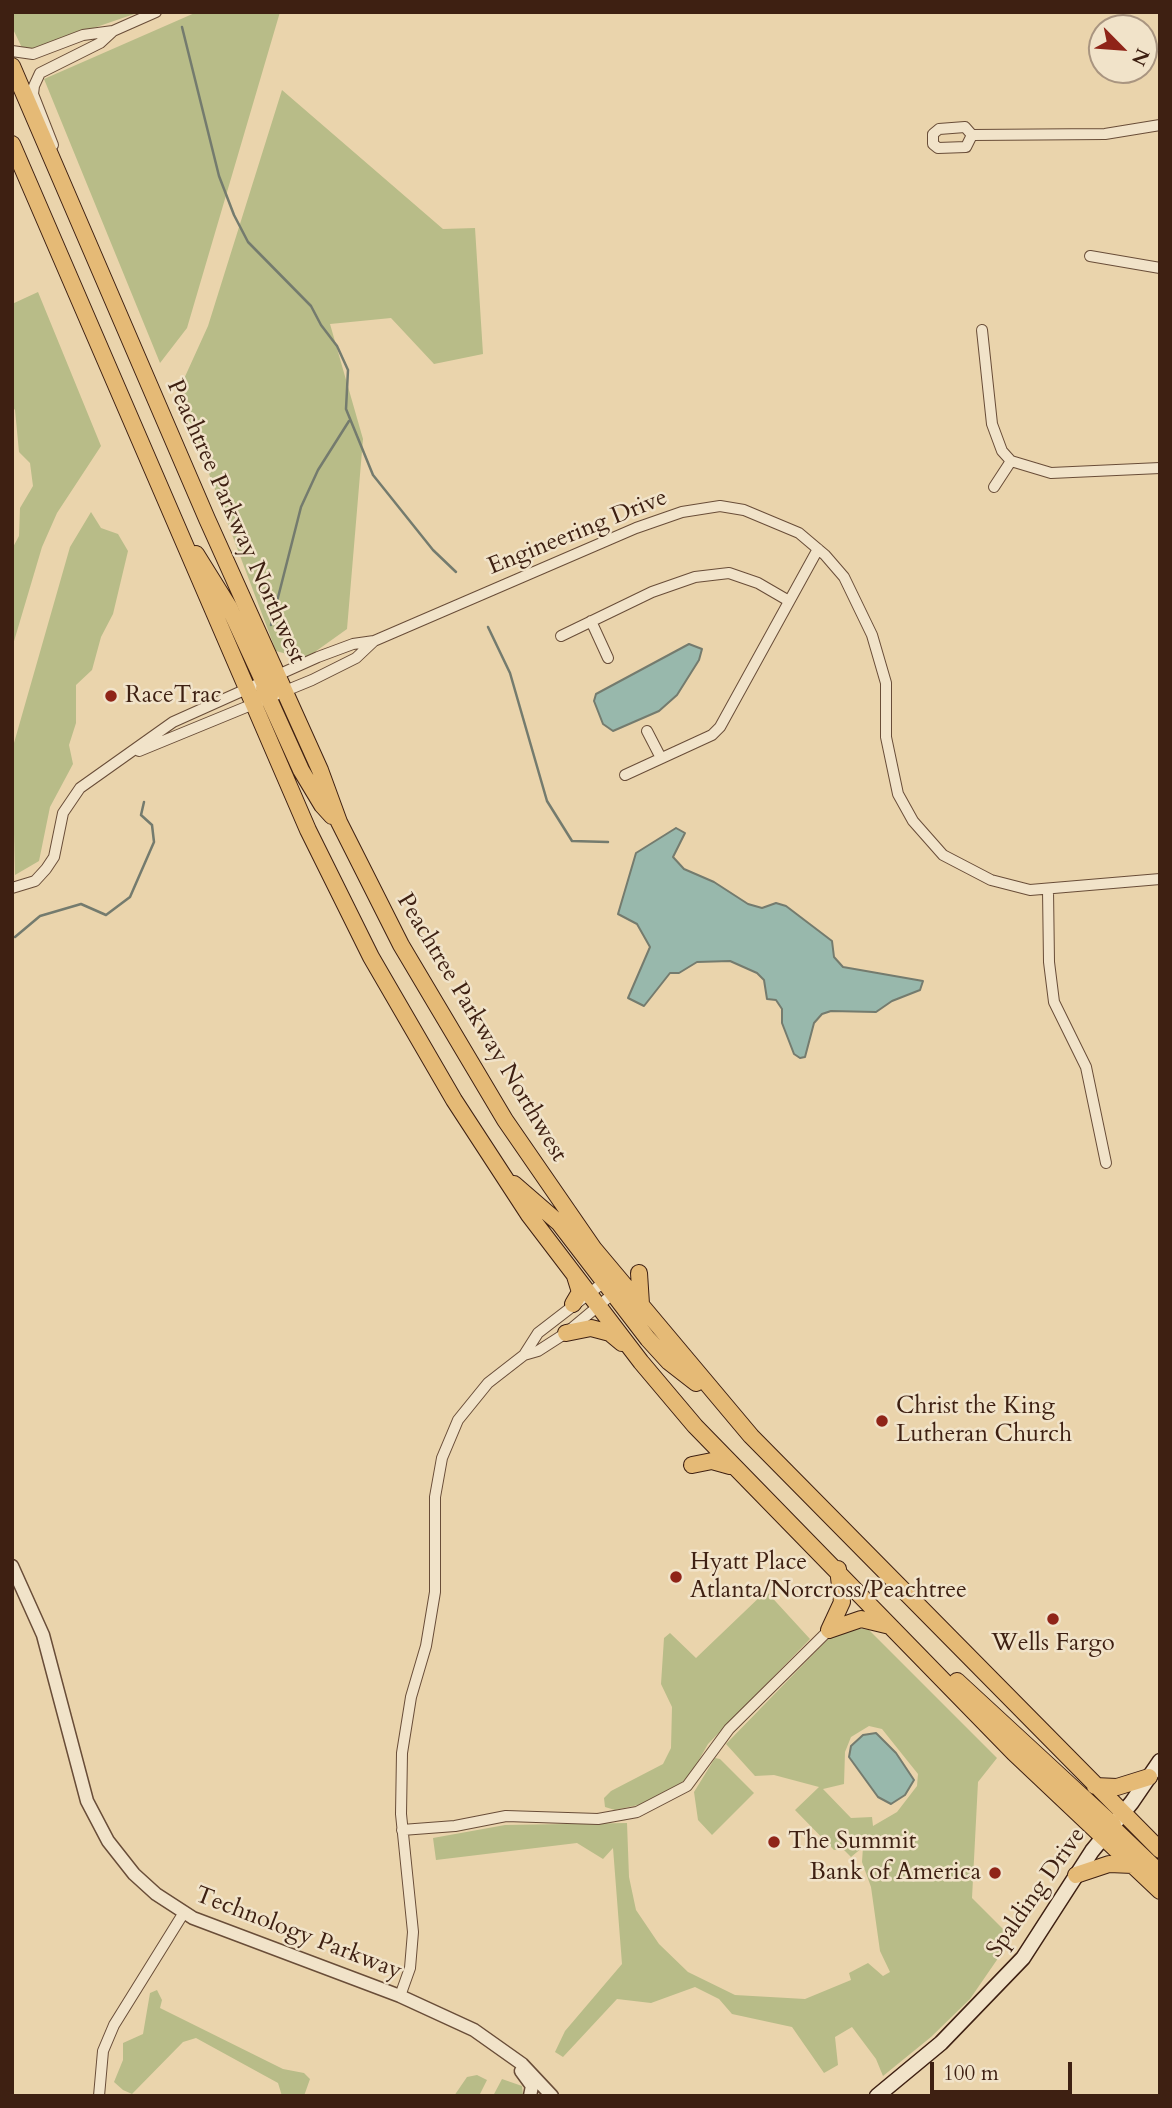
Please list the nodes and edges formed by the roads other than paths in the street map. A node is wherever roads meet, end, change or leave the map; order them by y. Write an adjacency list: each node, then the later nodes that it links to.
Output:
1 (156, 12): 2 (street)
2 (113, 31): 3 (street); 8 (street)
3 (12, 51)
4 (12, 66): 8 (highway, Peachtree Parkway Northwest)
5 (1160, 125): 6 (street)
6 (972, 135)
7 (12, 145): 21 (highway, Peachtree Parkway Northwest)
8 (57, 163): 21 (highway, Peachtree Parkway Northwest)
9 (1090, 256): 10 (street)
10 (1160, 268)
11 (982, 330): 12 (street)
12 (1011, 461): 13 (street); 14 (street)
13 (1160, 468)
14 (994, 487)
15 (818, 549): 16 (street); 19 (street, Engineering Drive); 28 (street, Engineering Drive)
16 (789, 601): 17 (street); 24 (street)
17 (591, 621): 18 (street); 20 (street)
18 (561, 636)
19 (374, 641): 21 (street, Engineering Drive); 21 (street, Engineering Drive)
20 (608, 658)
21 (265, 689): 23 (street, Engineering Drive); 23 (street, Engineering Drive); 30 (highway, Peachtree Parkway Northwest); 33 (highway, Peachtree Parkway Northwest)
22 (647, 731): 24 (street)
23 (122, 758): 27 (street, Engineering Drive)
24 (661, 758): 25 (street)
25 (625, 775)
26 (1160, 879): 28 (street, Engineering Drive)
27 (12, 888)
28 (1048, 890): 29 (street)
29 (1107, 1163)
30 (509, 1180): 32 (highway, Peachtree Parkway Northwest); 33 (highway)
31 (639, 1273): 36 (highway)
32 (574, 1274): 34 (highway, Peachtree Parkway Northwest); 35 (highway)
33 (613, 1284): 34 (street); 34 (street); 36 (highway, Peachtree Parkway Northwest); 40 (highway)
34 (594, 1299): 35 (street); 37 (street); 39 (highway, Peachtree Parkway Northwest)
35 (573, 1304): 38 (street)
36 (643, 1310): 40 (highway, Peachtree Parkway Northwest)
37 (566, 1333): 38 (street); 39 (highway)
38 (524, 1355): 51 (street)
39 (641, 1362): 41 (highway, Peachtree Parkway Northwest)
40 (713, 1394): 49 (highway, Peachtree Parkway Northwest)
41 (695, 1426): 42 (highway, Peachtree Parkway Northwest); 42 (highway)
42 (735, 1469): 44 (highway, Peachtree Parkway Northwest)
43 (12, 1566): 57 (street, Technology Parkway)
44 (838, 1569): 45 (highway, Peachtree Parkway Northwest); 46 (highway)
45 (894, 1628): 46 (highway); 50 (highway, Peachtree Parkway Northwest)
46 (829, 1630): 51 (street)
47 (1160, 1761): 48 (main road, Spalding Drive)
48 (1149, 1777): 49 (highway); 50 (main road, Spalding Drive)
49 (1095, 1786): 50 (highway, Peachtree Parkway Northwest)
50 (1113, 1826): 52 (highway, Peachtree Parkway Northwest); 53 (highway, Peachtree Parkway Northwest); 54 (highway); 55 (main road, Spalding Drive)
51 (402, 1830): 58 (street)
52 (1160, 1850)
53 (1133, 1865): 55 (highway); 56 (highway, Peachtree Parkway Northwest)
54 (1160, 1873)
55 (1076, 1875): 63 (main road, Spalding Drive)
56 (1160, 1891)
57 (183, 1914): 58 (street, Technology Parkway); 60 (street)
58 (400, 1996): 59 (street, Technology Parkway)
59 (514, 2058): 61 (street); 62 (street, Technology Parkway)
60 (99, 2096)
61 (530, 2096)
62 (552, 2096)
63 (877, 2096)

